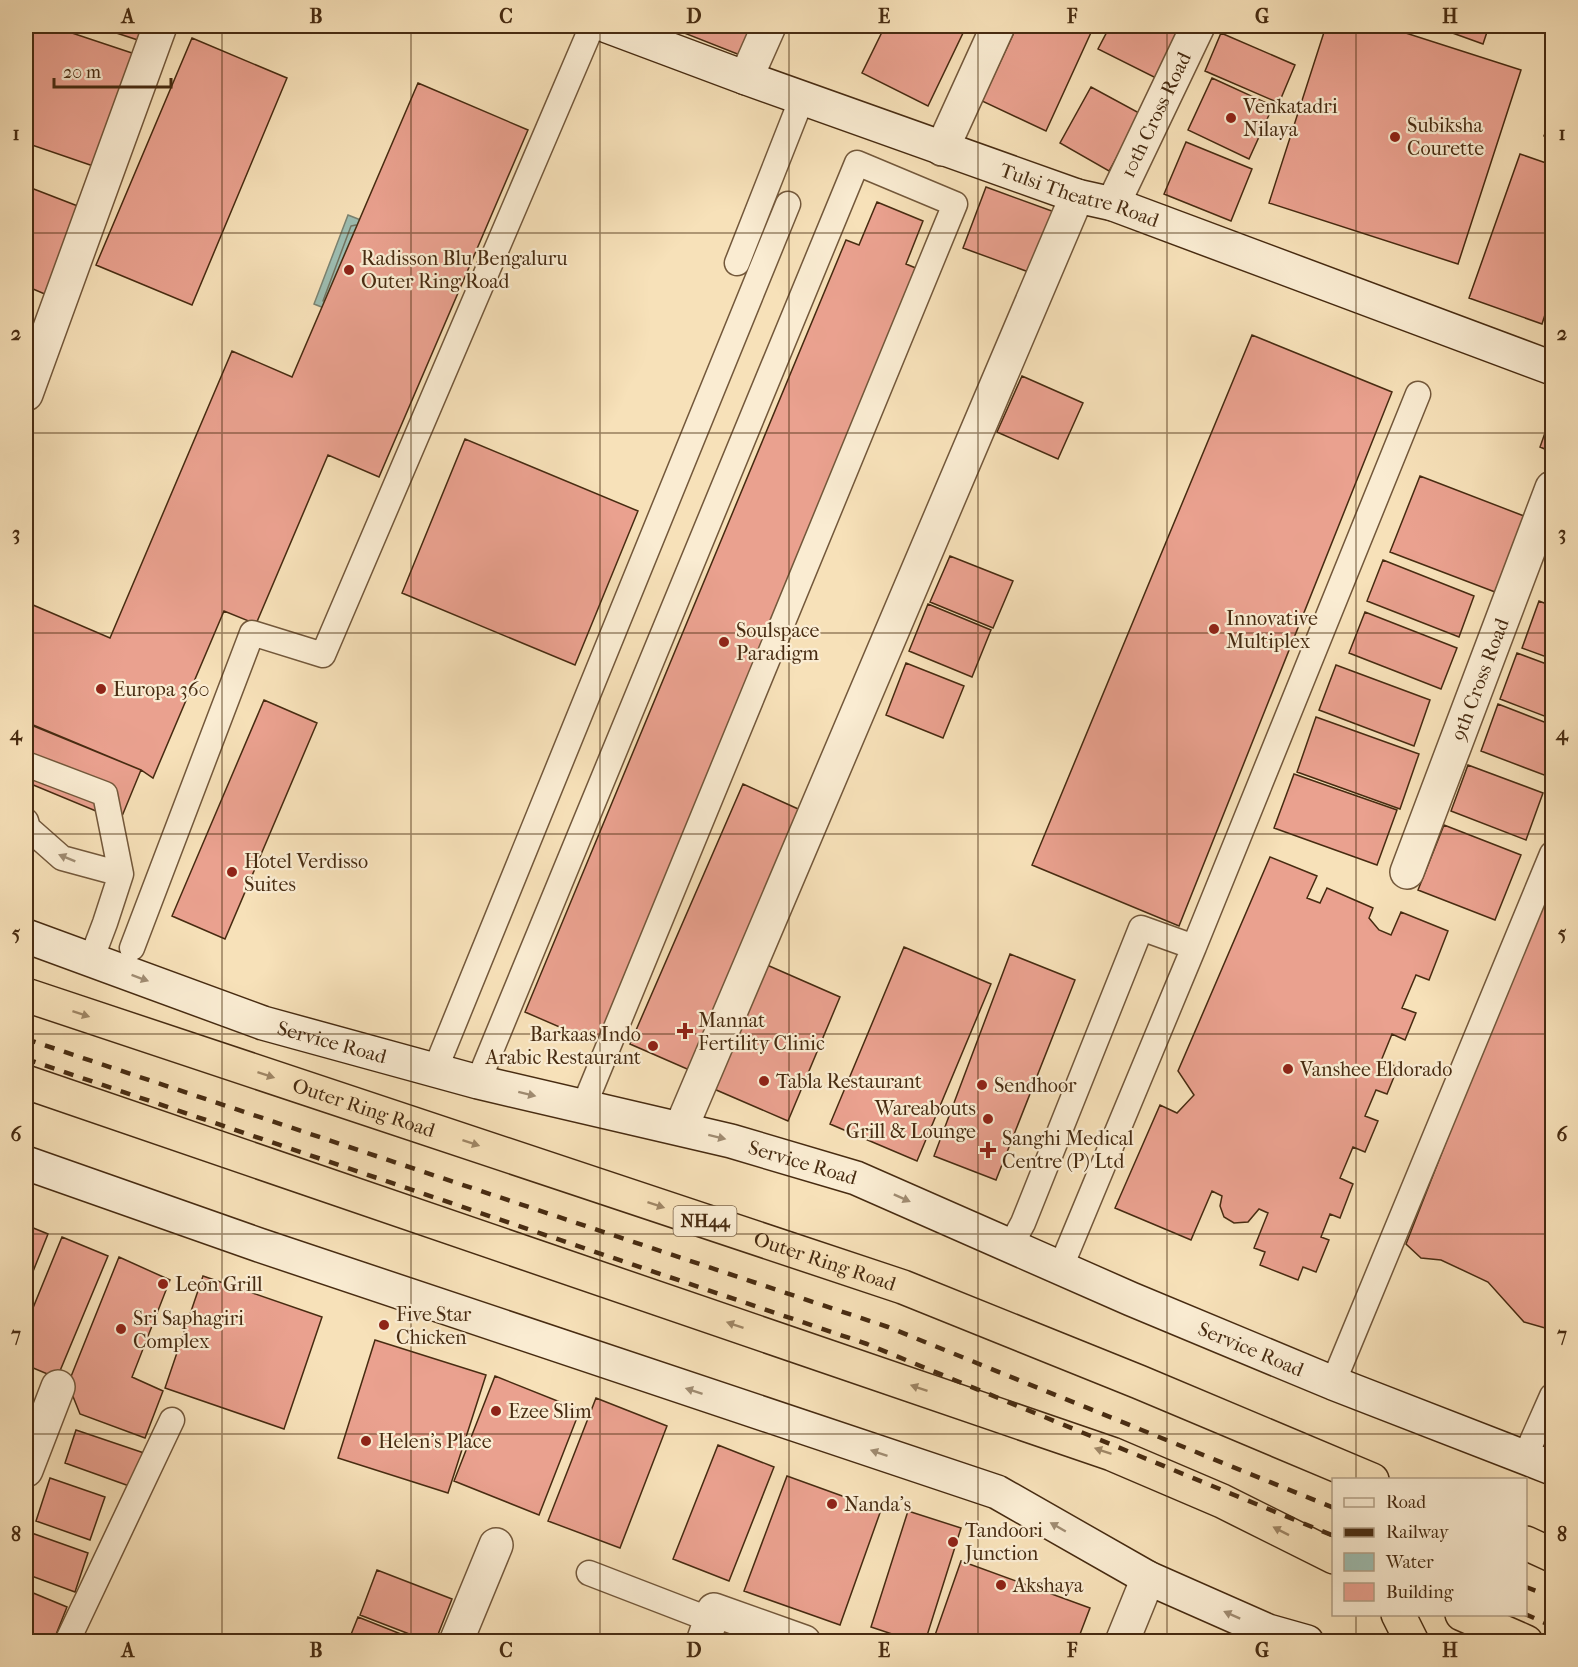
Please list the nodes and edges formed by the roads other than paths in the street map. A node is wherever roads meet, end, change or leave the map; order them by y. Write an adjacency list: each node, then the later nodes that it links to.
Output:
1 (160, 26): 15 (street)
2 (592, 26): 25 (lane)
3 (607, 26): 7 (street, Tulsi Theatre Road)
4 (769, 26): 7 (street)
5 (998, 26): 9 (street)
6 (1198, 26): 12 (street, 10th Cross Road)
7 (746, 78): 8 (street, Tulsi Theatre Road)
8 (802, 98): 9 (street, Tulsi Theatre Road); 13 (lane)
9 (942, 149): 10 (street, Tulsi Theatre Road)
10 (1077, 196): 12 (street, Tulsi Theatre Road); 32 (street)
11 (788, 204): 28 (lane)
12 (1113, 204): 14 (street, Tulsi Theatre Road)
13 (737, 263)
14 (1552, 368)
15 (26, 394)
16 (1418, 394): 24 (lane)
17 (1552, 489): 21 (street, 9th Cross Road)
18 (26, 764): 22 (lane)
19 (26, 821): 22 (lane, one-way to 19)
20 (1552, 854): 36 (lane)
21 (1407, 872)
22 (121, 874): 26 (lane)
23 (26, 936): 26 (street, Service Road)
24 (1194, 947): 34 (lane); 35 (lane)
25 (132, 948)
26 (91, 960): 28 (street, Service Road, one-way to 28)
27 (26, 995): 42 (highway, Outer Ring Road / NH44, one-way to 42)
28 (435, 1070): 30 (street, Service Road)
29 (26, 1082): 46 (highway, one-way to 29)
30 (478, 1082): 31 (street, Service Road, one-way to 31); 31 (lane)
31 (583, 1108): 32 (street, Service Road)
32 (681, 1128): 34 (street, Service Road, one-way to 34)
33 (26, 1163): 48 (street, one-way to 33)
34 (1010, 1247): 35 (street, Service Road)
35 (1060, 1269): 36 (street, Service Road)
36 (1333, 1383): 40 (street, Service Road)
37 (58, 1387): 41 (street)
38 (1552, 1396): 40 (lane)
39 (172, 1420): 52 (lane)
40 (1539, 1463)
41 (26, 1470)
42 (1370, 1478)
43 (1527, 1543): 45 (highway)
44 (496, 1545): 53 (street)
45 (1552, 1555)
46 (1332, 1556)
47 (589, 1573): 51 (lane)
48 (1148, 1578): 55 (street); 56 (street, one-way to 48)
49 (1399, 1616): 57 (highway)
50 (1466, 1616): 58 (highway)
51 (707, 1630): 54 (street)
52 (67, 1641)
53 (456, 1641)
54 (804, 1641)
55 (1122, 1641)
56 (1307, 1641)
57 (1412, 1641)
58 (1526, 1641)

